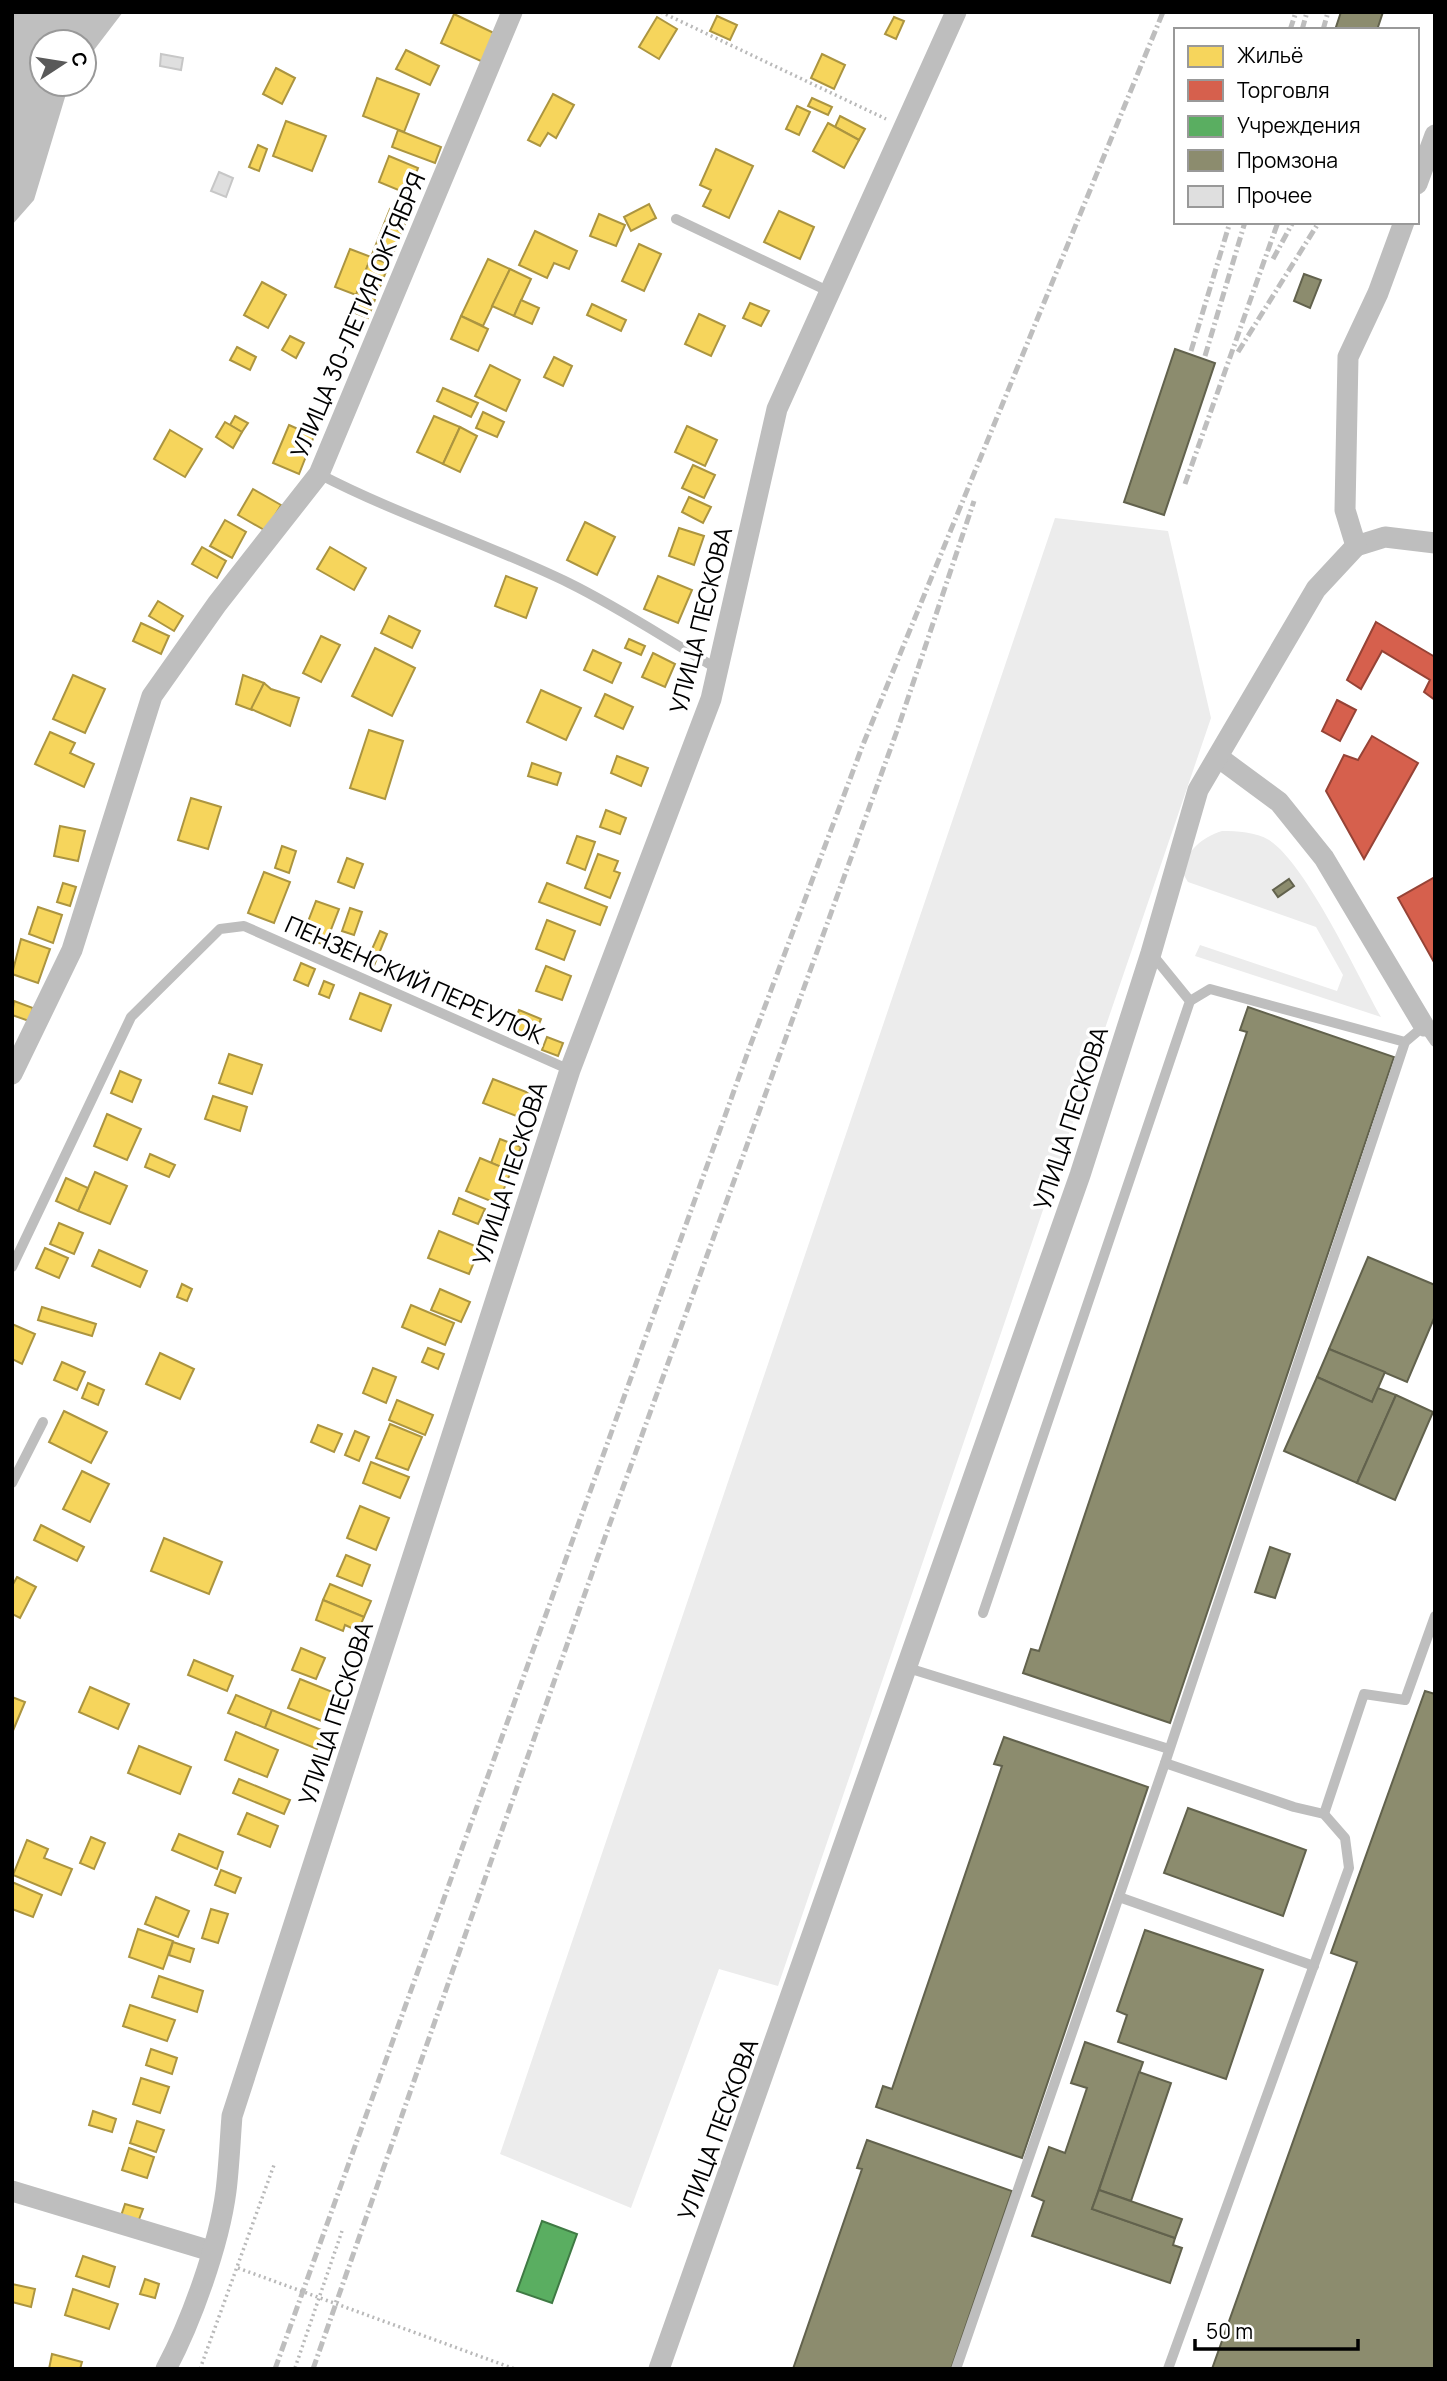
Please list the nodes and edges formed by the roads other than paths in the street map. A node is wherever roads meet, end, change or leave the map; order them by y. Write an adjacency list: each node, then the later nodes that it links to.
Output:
1 (512, 12): 8 (street, УЛИЦА 30-ЛЕТИЯ ОКТЯБРЯ)
2 (956, 12): 7 (street, УЛИЦА ПЕСКОВА)
3 (1435, 135): 4 (street)
4 (1419, 179)
5 (676, 219): 7 (lane)
6 (1403, 224): 10 (street)
7 (830, 292): 11 (street, УЛИЦА ПЕСКОВА)
8 (319, 474): 11 (lane); 18 (street, УЛИЦА 30-ЛЕТИЯ ОКТЯБРЯ)
9 (1434, 541): 10 (street)
10 (1356, 546): 12 (street, УЛИЦА ПЕСКОВА)
11 (718, 669): 17 (street, УЛИЦА ПЕСКОВА)
12 (1218, 757): 13 (street, УЛИЦА ПЕСКОВА); 15 (street)
13 (1151, 954): 14 (lane); 24 (street, УЛИЦА ПЕСКОВА)
14 (1190, 1001): 16 (lane); 22 (lane)
15 (1429, 1034): 16 (lane)
16 (1405, 1042): 25 (lane)
17 (570, 1070): 19 (lane, ПЕНЗЕНСКИЙ ПЕРЕУЛОК); 31 (street, УЛИЦА ПЕСКОВА)
18 (12, 1074)
19 (12, 1267)
20 (43, 1422): 21 (lane)
21 (12, 1483)
22 (983, 1613)
23 (1435, 1616): 27 (lane)
24 (908, 1668): 25 (lane); 33 (street, УЛИЦА ПЕСКОВА)
25 (1169, 1749): 26 (lane)
26 (1165, 1763): 27 (lane); 28 (lane)
27 (1324, 1814): 29 (lane)
28 (1119, 1897): 29 (lane); 34 (lane)
29 (1314, 1966): 35 (lane)
30 (12, 2191): 31 (street)
31 (211, 2250): 32 (street, УЛИЦА ПЕСКОВА)
32 (166, 2369)
33 (659, 2369)
34 (956, 2369)
35 (1168, 2369)

